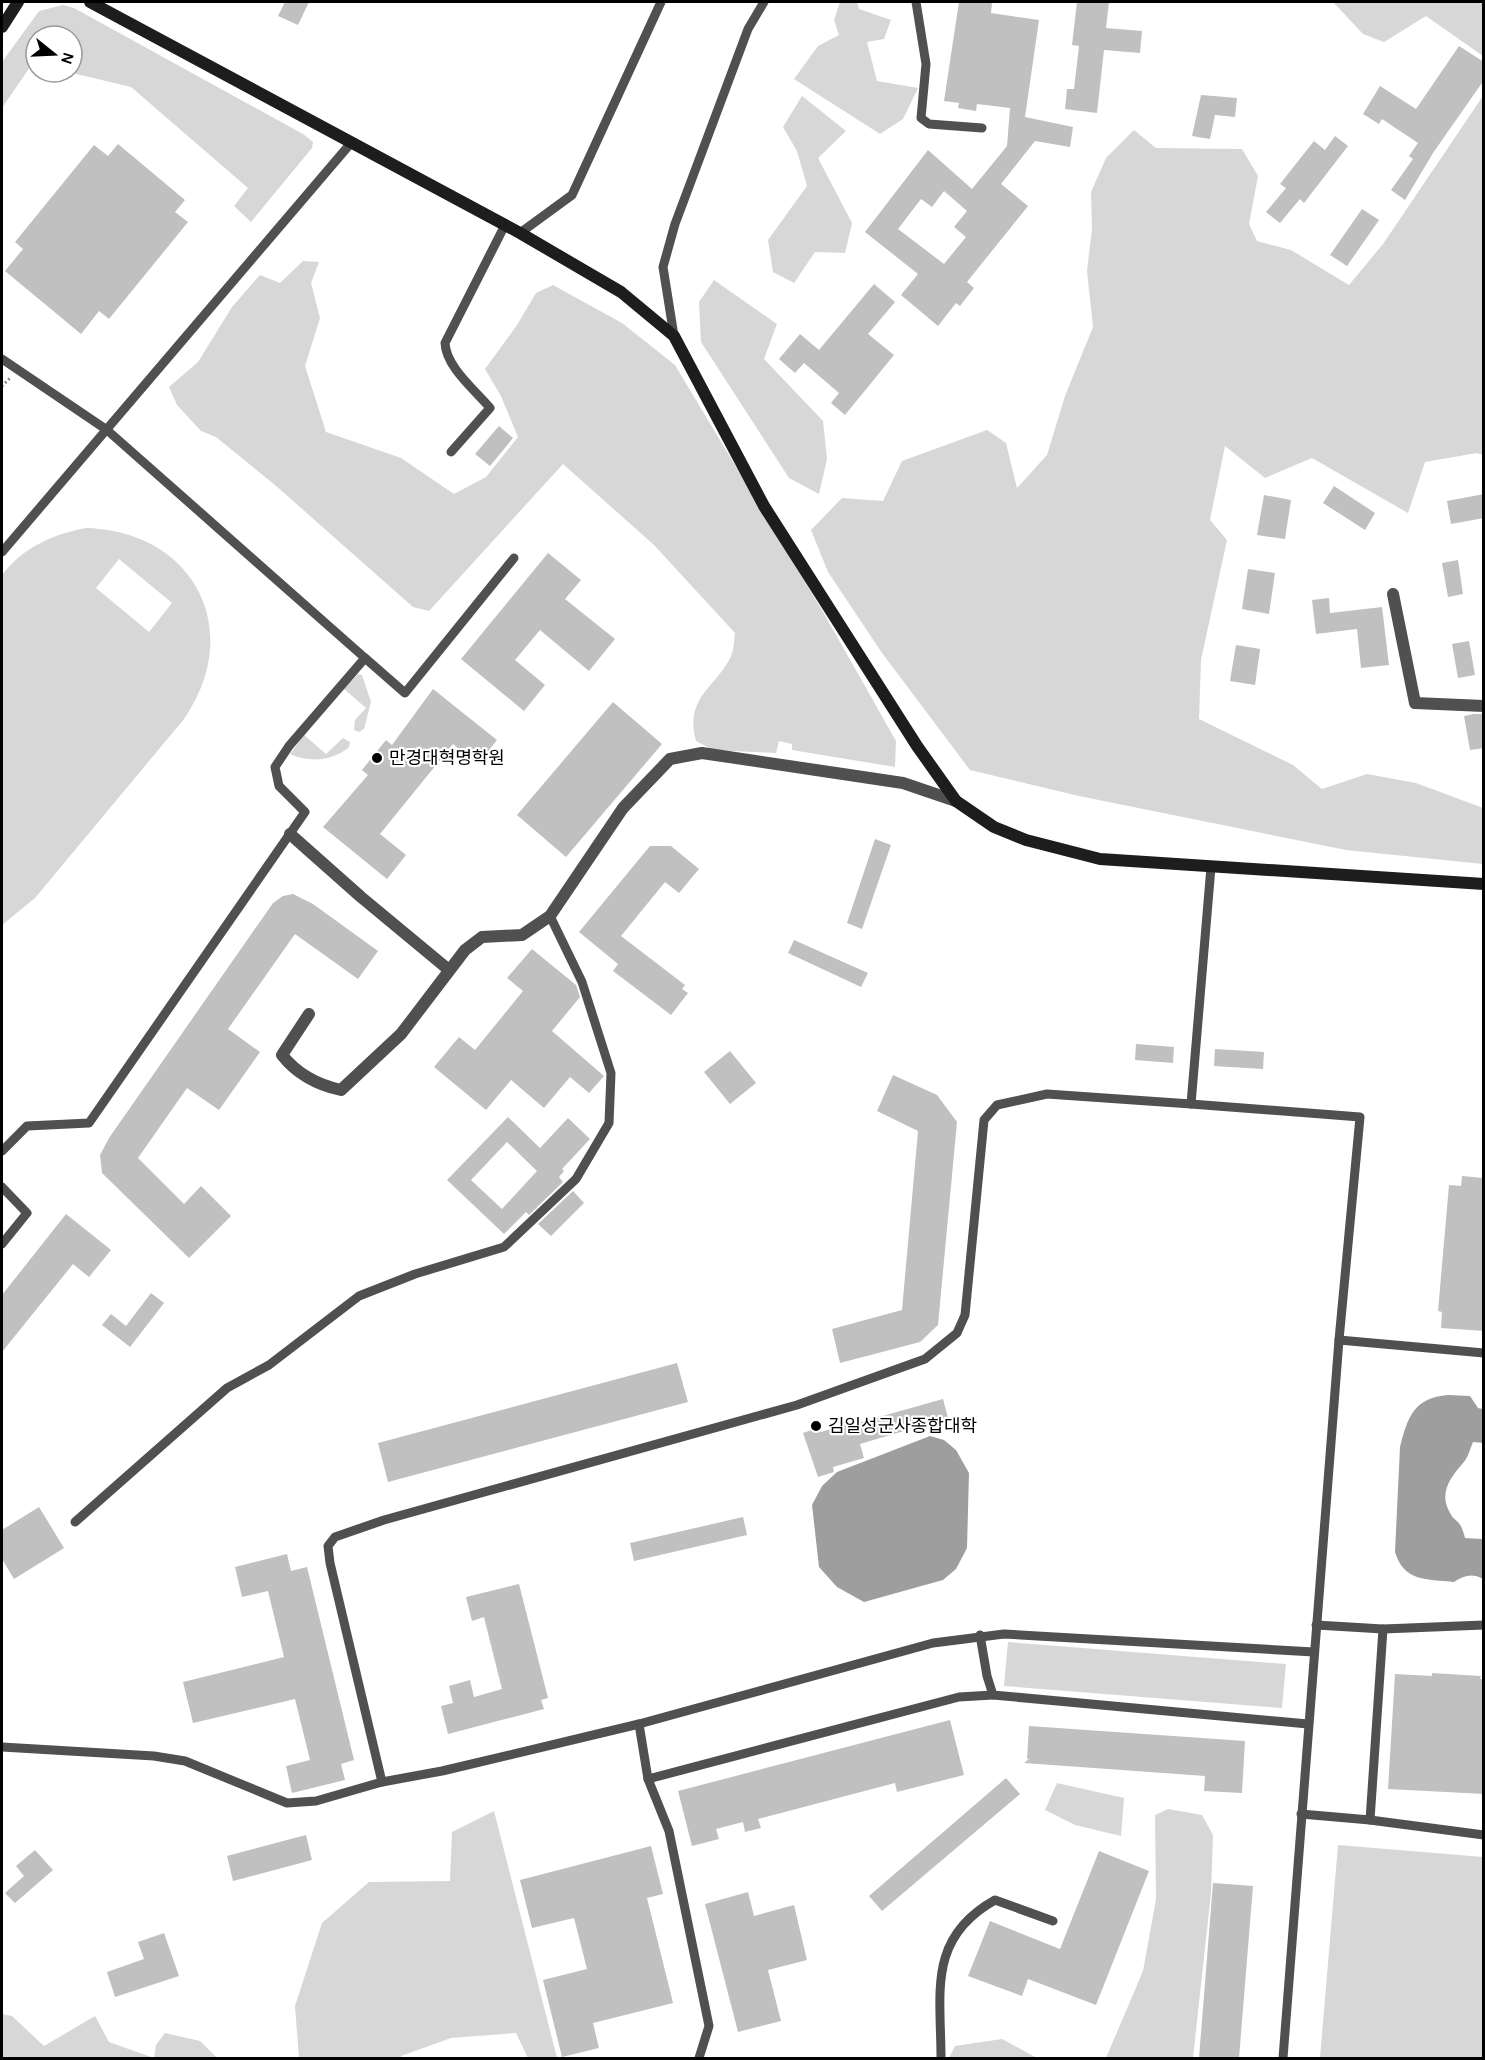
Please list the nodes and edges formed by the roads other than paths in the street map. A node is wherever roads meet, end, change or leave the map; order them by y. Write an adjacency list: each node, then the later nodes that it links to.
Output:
1 (18, 2): 6 (main road)
2 (90, 2): 8 (main road)
3 (661, 2): 10 (lane)
4 (764, 2): 11 (lane)
5 (916, 2): 7 (lane)
6 (2, 27)
7 (982, 128)
8 (351, 142): 9 (main road); 13 (lane)
9 (505, 225): 10 (main road); 14 (lane)
10 (520, 233): 11 (main road)
11 (674, 336): 20 (main road)
12 (2, 359): 13 (lane)
13 (107, 430): 15 (lane); 18 (lane)
14 (451, 452)
15 (2, 552)
16 (514, 558): 18 (lane)
17 (1393, 594): 19 (street)
18 (365, 658): 21 (lane)
19 (1484, 706)
20 (957, 801): 22 (main road); 24 (street)
21 (290, 834): 25 (street); 28 (lane)
22 (1211, 867): 23 (main road); 27 (lane)
23 (1484, 884)
24 (550, 916): 25 (street); 33 (lane)
25 (449, 969): 26 (street)
26 (309, 1014)
27 (1191, 1104): 31 (lane); 44 (lane)
28 (2, 1151)
29 (2, 1187): 30 (lane)
30 (2, 1244)
31 (1340, 1340): 32 (lane); 34 (lane)
32 (1484, 1353)
33 (75, 1522)
34 (1316, 1625): 36 (lane); 38 (lane)
35 (1484, 1625): 36 (lane)
36 (1383, 1629): 46 (lane)
37 (980, 1635): 38 (lane); 39 (lane); 40 (lane)
38 (1314, 1652): 41 (lane)
39 (993, 1695): 41 (lane); 43 (lane)
40 (639, 1724): 43 (lane); 44 (lane)
41 (1308, 1724): 45 (lane)
42 (2, 1748): 44 (lane)
43 (648, 1779): 49 (lane)
44 (382, 1782)
45 (1301, 1814): 46 (lane); 51 (lane)
46 (1370, 1820): 47 (lane)
47 (1484, 1834)
48 (1053, 1921): 50 (lane)
49 (699, 2058)
50 (941, 2058)
51 (1283, 2058)

